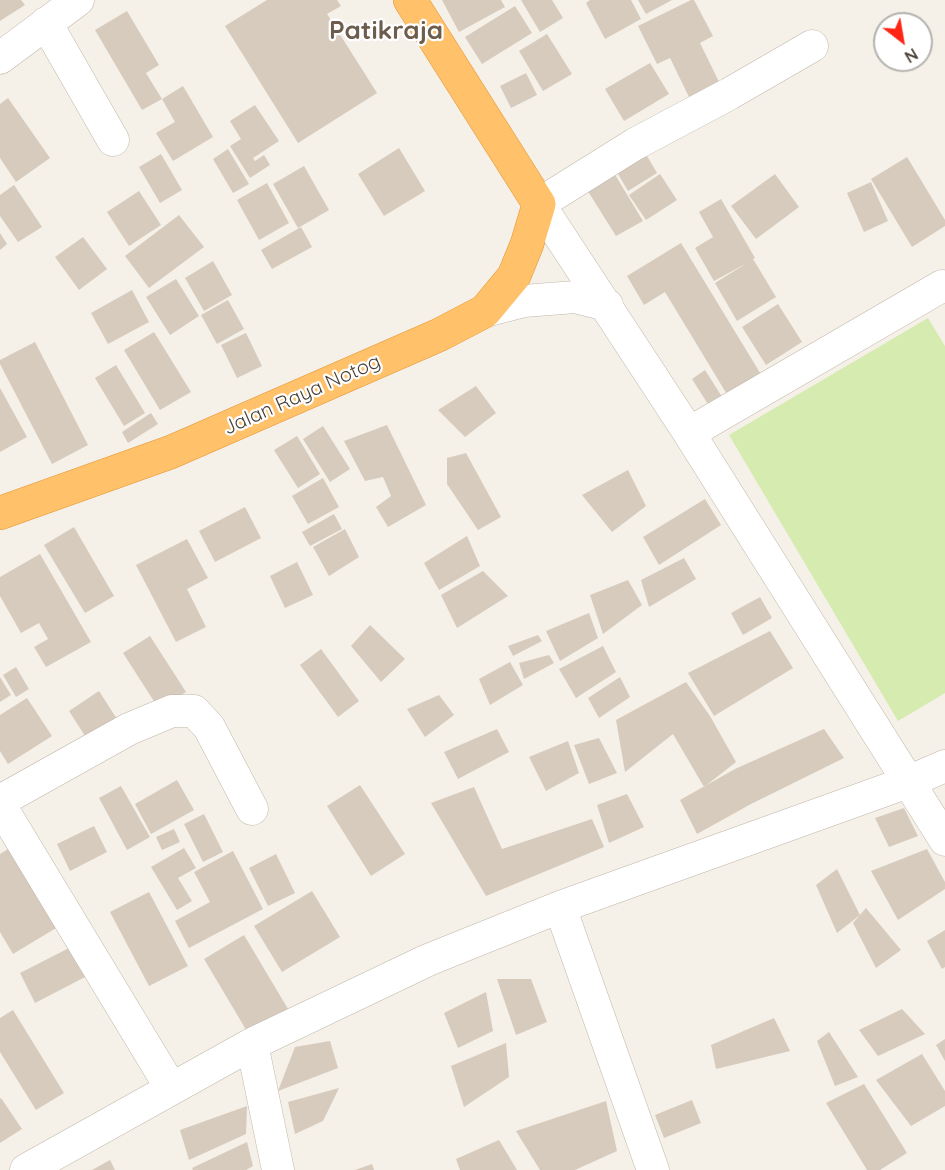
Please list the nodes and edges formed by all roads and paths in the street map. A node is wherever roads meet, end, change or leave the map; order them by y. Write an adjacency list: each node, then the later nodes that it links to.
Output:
1 (78, 0): 3 (street)
2 (410, 0): 7 (highway)
3 (46, 23): 5 (street); 6 (street)
4 (812, 46): 7 (street)
5 (0, 58)
6 (113, 140)
7 (539, 204): 9 (street); 10 (highway, Jalan Raya Notog)
8 (942, 285): 11 (street)
9 (607, 305): 10 (street); 11 (street)
10 (485, 311): 12 (highway, Jalan Raya Notog)
11 (690, 433): 14 (street)
12 (0, 513)
13 (945, 766): 14 (street)
14 (908, 782): 17 (street); 18 (street)
15 (0, 803): 16 (street); 20 (street)
16 (252, 809)
17 (945, 840)
18 (560, 907): 19 (street); 23 (street)
19 (252, 1044): 20 (street); 22 (street)
20 (171, 1088): 21 (street)
21 (26, 1170)
22 (278, 1170)
23 (653, 1170)

